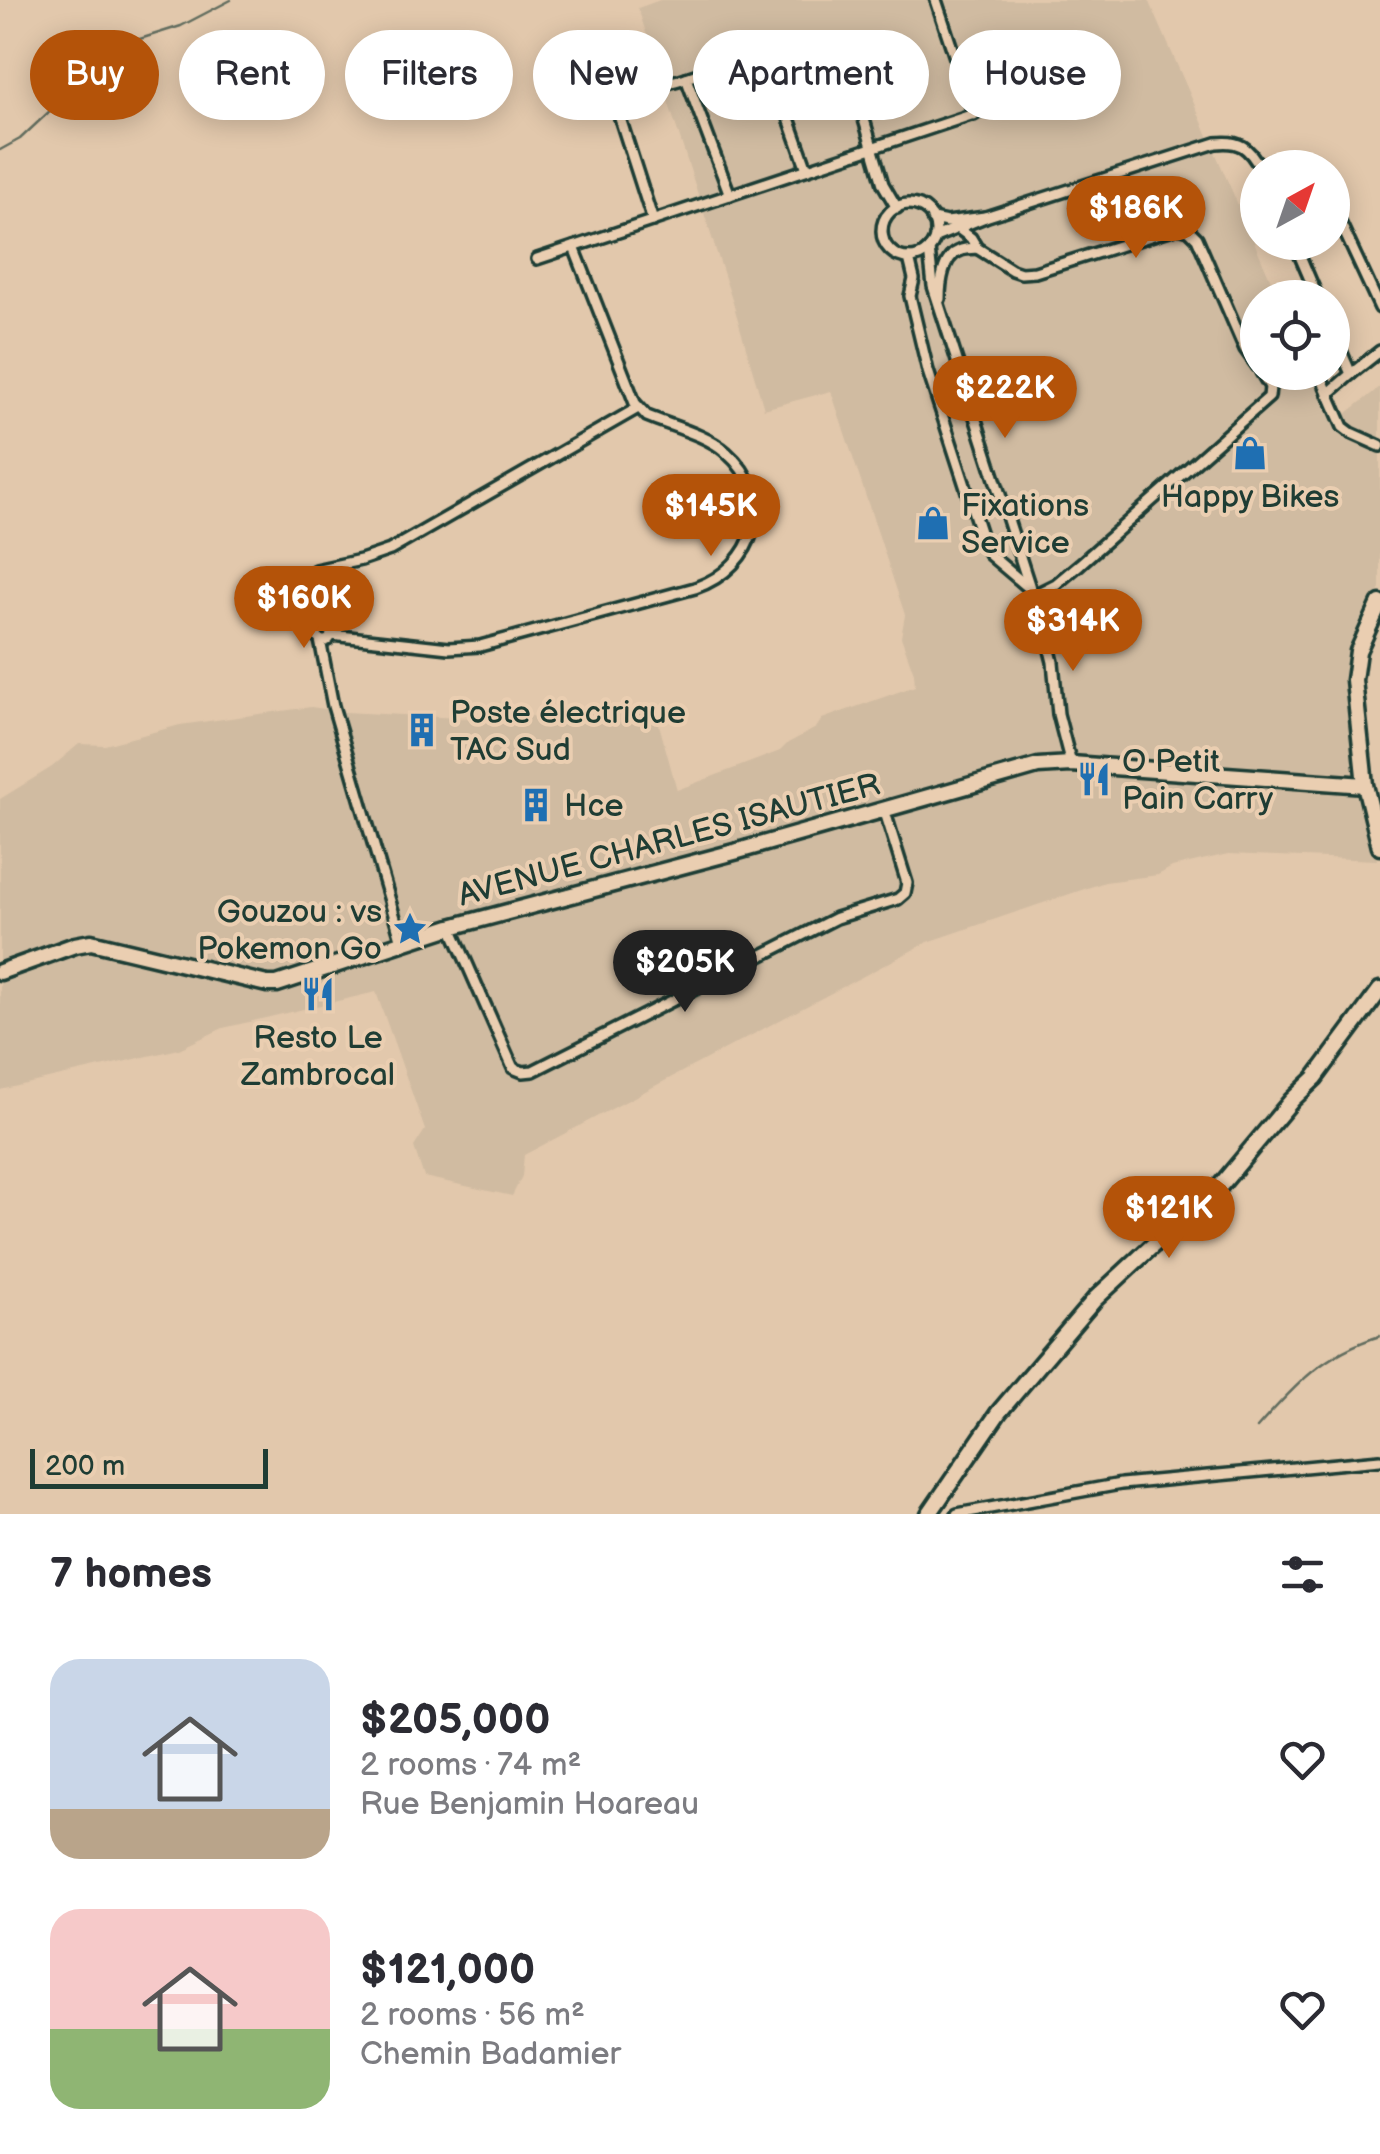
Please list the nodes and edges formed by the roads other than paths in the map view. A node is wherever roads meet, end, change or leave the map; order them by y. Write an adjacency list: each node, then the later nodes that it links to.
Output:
1 (936, 0): 2 (street)
2 (949, 39)
3 (686, 78): 8 (street); 9 (street); 13 (street)
4 (864, 120): 6 (street)
5 (957, 120): 6 (street)
6 (871, 150): 8 (street); 10 (street)
7 (1247, 150): 11 (street)
8 (806, 169): 9 (street)
9 (730, 195): 13 (street)
10 (897, 208): 12 (street); 21 (street)
11 (984, 216): 12 (street); 14 (street)
12 (932, 218): 15 (street)
13 (653, 220): 17 (street)
14 (958, 228): 15 (street); 18 (street)
15 (935, 237): 19 (street)
16 (1350, 244): 23 (street)
17 (574, 246): 20 (street); 30 (street)
18 (977, 248): 22 (street); 24 (street)
19 (929, 249): 21 (street); 22 (street)
20 (537, 258)
21 (909, 258): 32 (street)
22 (941, 306): 32 (street)
23 (1380, 308)
24 (1240, 337)
25 (1380, 352): 26 (street)
26 (1351, 374): 29 (street)
27 (1270, 390): 32 (street)
28 (1326, 390): 29 (street)
29 (1328, 394): 31 (street)
30 (638, 408): 34 (street); 34 (street)
31 (1380, 446)
32 (1033, 591): 35 (street)
33 (1380, 603): 36 (street)
34 (326, 635): 40 (street)
35 (1070, 764): 36 (street, AVENUE CHARLES ISAUTIER); 37 (street, AVENUE CHARLES ISAUTIER)
36 (1365, 785): 38 (street)
37 (884, 809): 39 (street, AVENUE CHARLES ISAUTIER); 39 (street)
38 (1380, 847)
39 (451, 927): 40 (street, AVENUE CHARLES ISAUTIER)
40 (402, 942): 41 (street, AVENUE CHARLES ISAUTIER)
41 (0, 972)
42 (1380, 990): 44 (street)
43 (1380, 1460): 45 (street)
44 (929, 1514)
45 (957, 1514)

